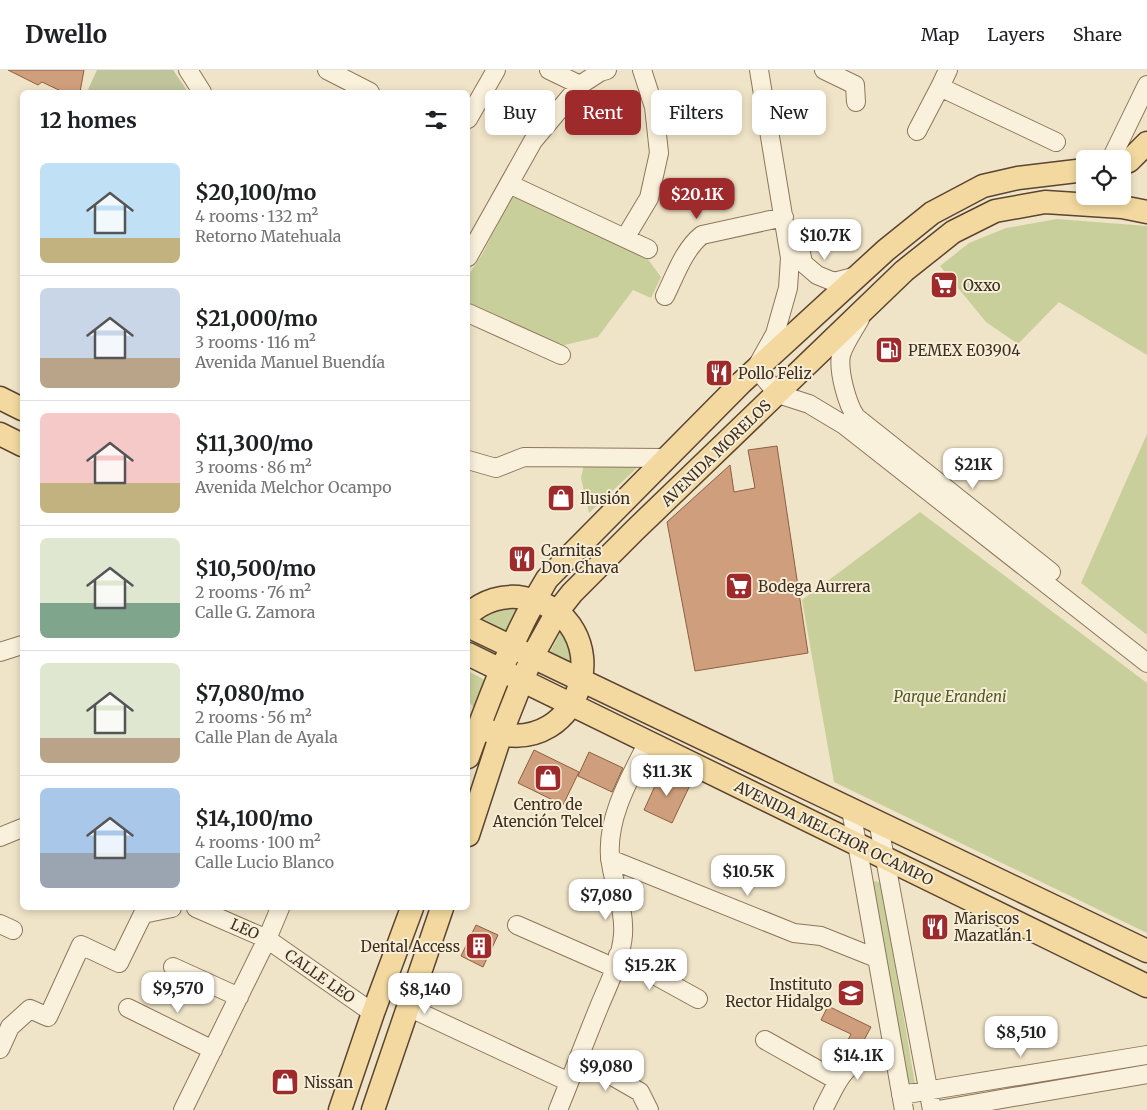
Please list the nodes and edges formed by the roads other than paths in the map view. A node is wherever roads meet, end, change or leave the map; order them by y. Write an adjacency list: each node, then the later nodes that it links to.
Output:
1 (327, 70): 15 (street)
2 (496, 70): 17 (street)
3 (550, 70): 11 (street)
4 (607, 70): 11 (street)
5 (642, 70): 27 (street)
6 (759, 70): 26 (street)
7 (771, 70): 30 (street)
8 (824, 70): 16 (street)
9 (948, 70): 13 (street)
10 (190, 71): 14 (street)
11 (580, 85): 24 (street)
12 (1147, 85): 21 (street)
13 (940, 87): 18 (street); 19 (street)
14 (201, 90)
15 (366, 90)
16 (856, 102)
17 (470, 116)
18 (917, 131)
19 (1056, 142)
20 (1147, 143): 22 (main road)
21 (1115, 150)
22 (1131, 159)
23 (1076, 171): 30 (main road, AVENIDA MORELOS)
24 (510, 184): 27 (street); 28 (street)
25 (1147, 212): 32 (main road, AVENIDA MORELOS)
26 (784, 217): 31 (street); 35 (street)
27 (624, 238): 29 (street)
28 (470, 246)
29 (648, 248)
30 (860, 276): 35 (main road, AVENIDA MORELOS)
31 (665, 296)
32 (867, 306): 36 (main road, AVENIDA MORELOS); 49 (street)
33 (470, 314): 34 (street)
34 (561, 355)
35 (756, 368): 36 (street); 41 (main road, AVENIDA MORELOS)
36 (778, 394): 44 (main road, AVENIDA MORELOS); 53 (street)
37 (0, 398): 38 (main road)
38 (20, 408)
39 (0, 434): 40 (main road)
40 (20, 444)
41 (668, 458): 42 (street); 43 (main road, AVENIDA MORELOS)
42 (470, 461)
43 (534, 600): 44 (main road); 45 (main road); 48 (main road, AVENIDA MORELOS)
44 (557, 612): 52 (main road, AVENIDA MORELOS); 55 (main road)
45 (470, 613)
46 (470, 627): 48 (main road, AVENIDA MELCHOR OCAMPO)
47 (20, 646): 50 (street)
48 (511, 646): 52 (main road, AVENIDA MELCHOR OCAMPO); 54 (main road, AVENIDA MORELOS)
49 (1147, 649)
50 (0, 652)
51 (470, 655): 54 (main road, AVENIDA MELCHOR OCAMPO)
52 (532, 657): 55 (main road, AVENIDA MELCHOR OCAMPO); 56 (main road, AVENIDA MORELOS)
53 (1147, 663)
54 (500, 671): 56 (main road, AVENIDA MELCHOR OCAMPO); 58 (main road, AVENIDA MORELOS)
55 (582, 680): 57 (main road); 62 (main road, AVENIDA MELCHOR OCAMPO)
56 (522, 681): 57 (main road, AVENIDA MELCHOR OCAMPO); 59 (main road, AVENIDA MORELOS)
57 (572, 705): 59 (main road); 60 (main road, AVENIDA MELCHOR OCAMPO)
58 (473, 721): 59 (main road); 61 (main road, AVENIDA MORELOS)
59 (501, 734): 65 (main road, AVENIDA MORELOS)
60 (648, 742): 67 (main road, AVENIDA MELCHOR OCAMPO); 69 (street)
61 (470, 743)
62 (851, 810): 63 (main road, AVENIDA MELCHOR OCAMPO); 67 (street)
63 (878, 821): 68 (street); 77 (main road, AVENIDA MELCHOR OCAMPO)
64 (20, 829): 66 (street)
65 (470, 829)
66 (0, 837)
67 (856, 844): 68 (main road, AVENIDA MELCHOR OCAMPO); 78 (street)
68 (883, 858): 81 (main road, AVENIDA MELCHOR OCAMPO); 97 (street)
69 (610, 859): 78 (street); 79 (street)
70 (156, 910): 87 (street)
71 (201, 910): 76 (street, LEO)
72 (279, 910): 76 (street)
73 (411, 910): 86 (main road)
74 (441, 910): 84 (main road)
75 (517, 925): 79 (street)
76 (267, 939): 82 (street); 86 (street, CALLE LEO)
77 (1147, 951)
78 (876, 958): 91 (street)
79 (616, 961): 83 (street); 93 (street)
80 (173, 967): 82 (street)
81 (1147, 986)
82 (239, 997): 90 (street)
83 (698, 999)
84 (408, 1007): 96 (street); 101 (main road)
85 (128, 1008): 90 (street)
86 (373, 1012): 100 (main road)
87 (5, 1024): 89 (street)
88 (765, 1040): 95 (street)
89 (0, 1049)
90 (213, 1050): 99 (street)
91 (893, 1050): 95 (street); 98 (street)
92 (1147, 1054): 97 (street)
93 (579, 1057): 96 (street); 103 (street)
94 (1147, 1074): 106 (street)
95 (838, 1081): 104 (street)
96 (570, 1082): 102 (street)
97 (928, 1090): 98 (street); 105 (street)
98 (903, 1102)
99 (183, 1110)
100 (340, 1110)
101 (373, 1110)
102 (558, 1110)
103 (649, 1110)
104 (824, 1110)
105 (932, 1110)
106 (938, 1110)

